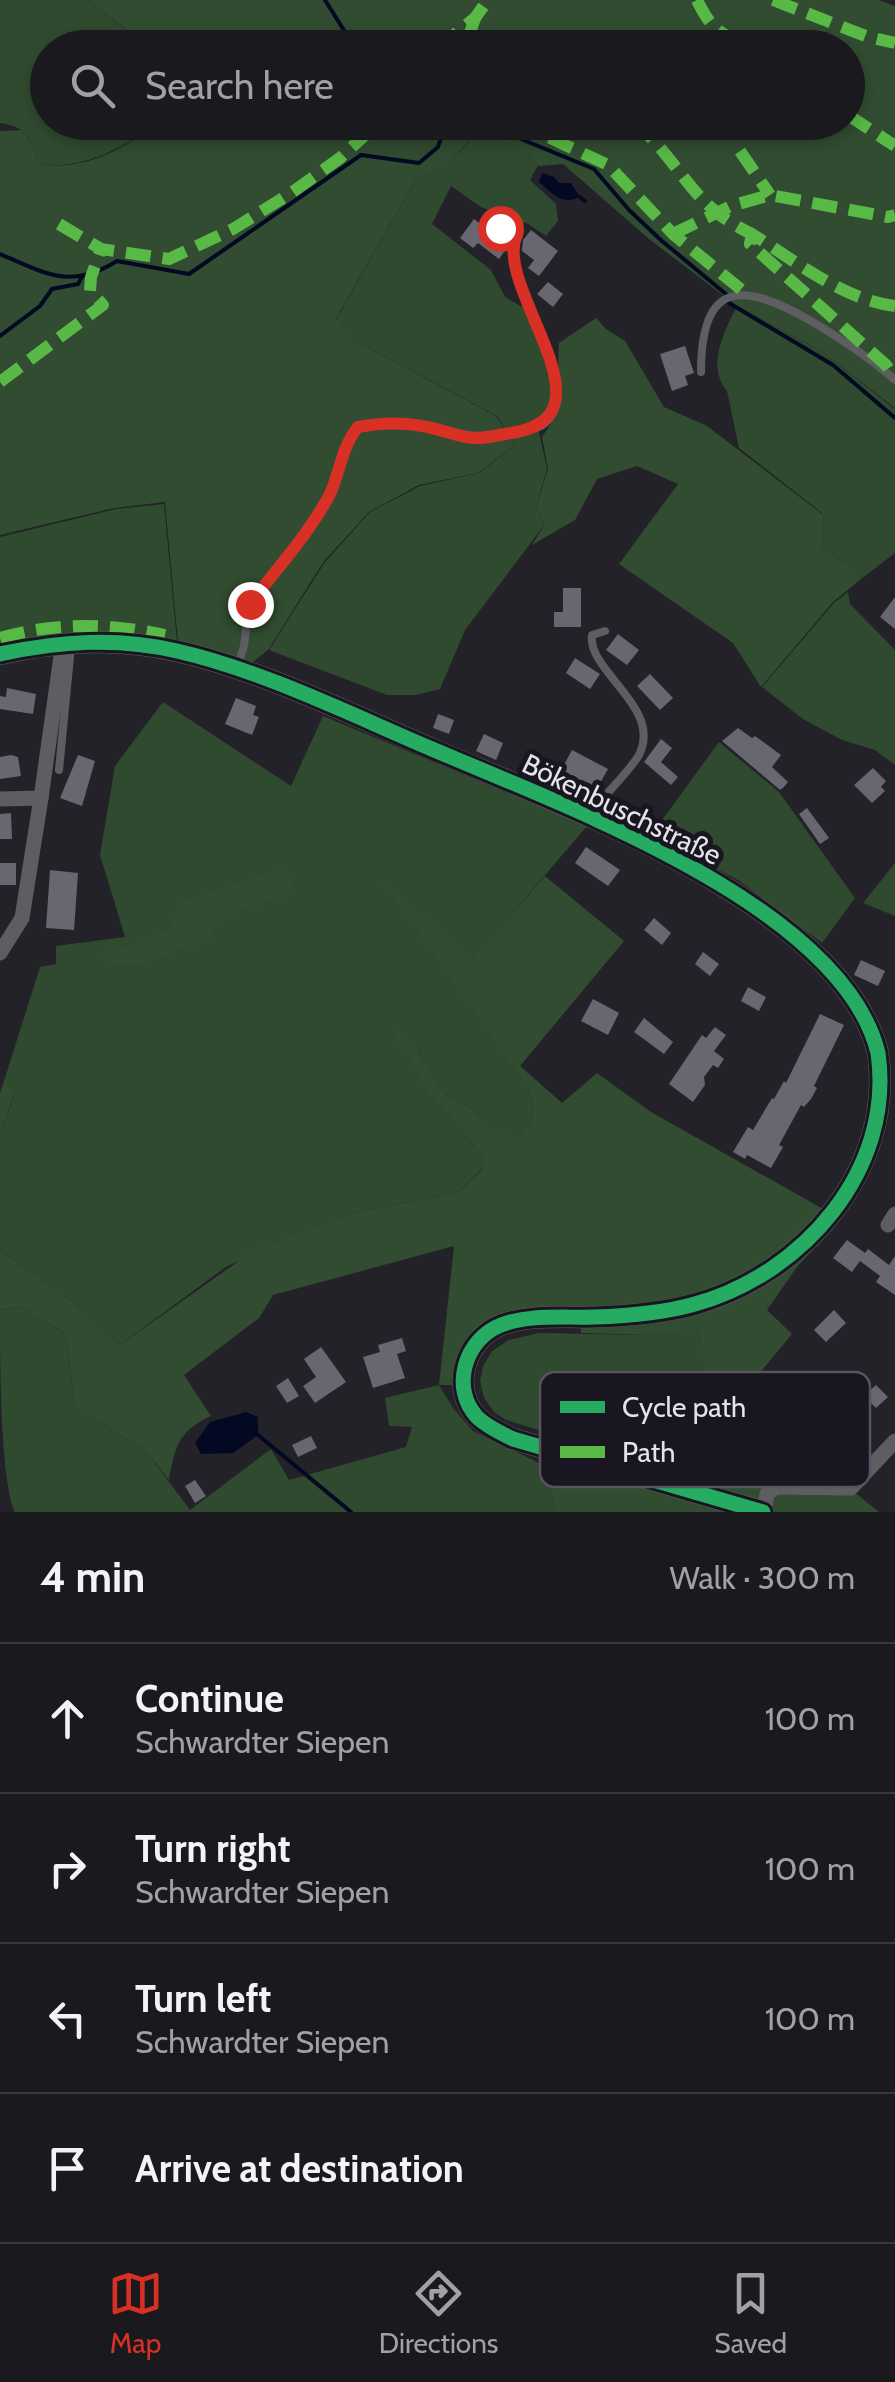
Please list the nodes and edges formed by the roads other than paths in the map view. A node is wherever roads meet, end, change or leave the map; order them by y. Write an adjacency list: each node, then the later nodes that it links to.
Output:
1 (500, 228): 7 (lane)
2 (702, 372): 3 (lane)
3 (895, 380)
4 (605, 632): 11 (lane, Bökenbuschstraße)
5 (67, 642): 6 (main road, Bökenbuschstraße); 7 (main road, Bökenbuschstraße); 8 (lane); 9 (street)
6 (0, 654)
7 (236, 669): 11 (main road, Bökenbuschstraße)
8 (58, 770)
9 (40, 798): 10 (street); 12 (street)
10 (0, 799)
11 (589, 817): 14 (main road, Bökenbuschstraße)
12 (0, 953)
13 (895, 1441): 15 (street, Bökenbuschstraße)
14 (540, 1447)
15 (870, 1467)
16 (677, 1487): 20 (main road, Bökenbuschstraße)
17 (774, 1487): 20 (street, Bökenbuschstraße)
18 (812, 1487): 19 (street, Bökenbuschstraße)
19 (851, 1487)
20 (763, 1512)

